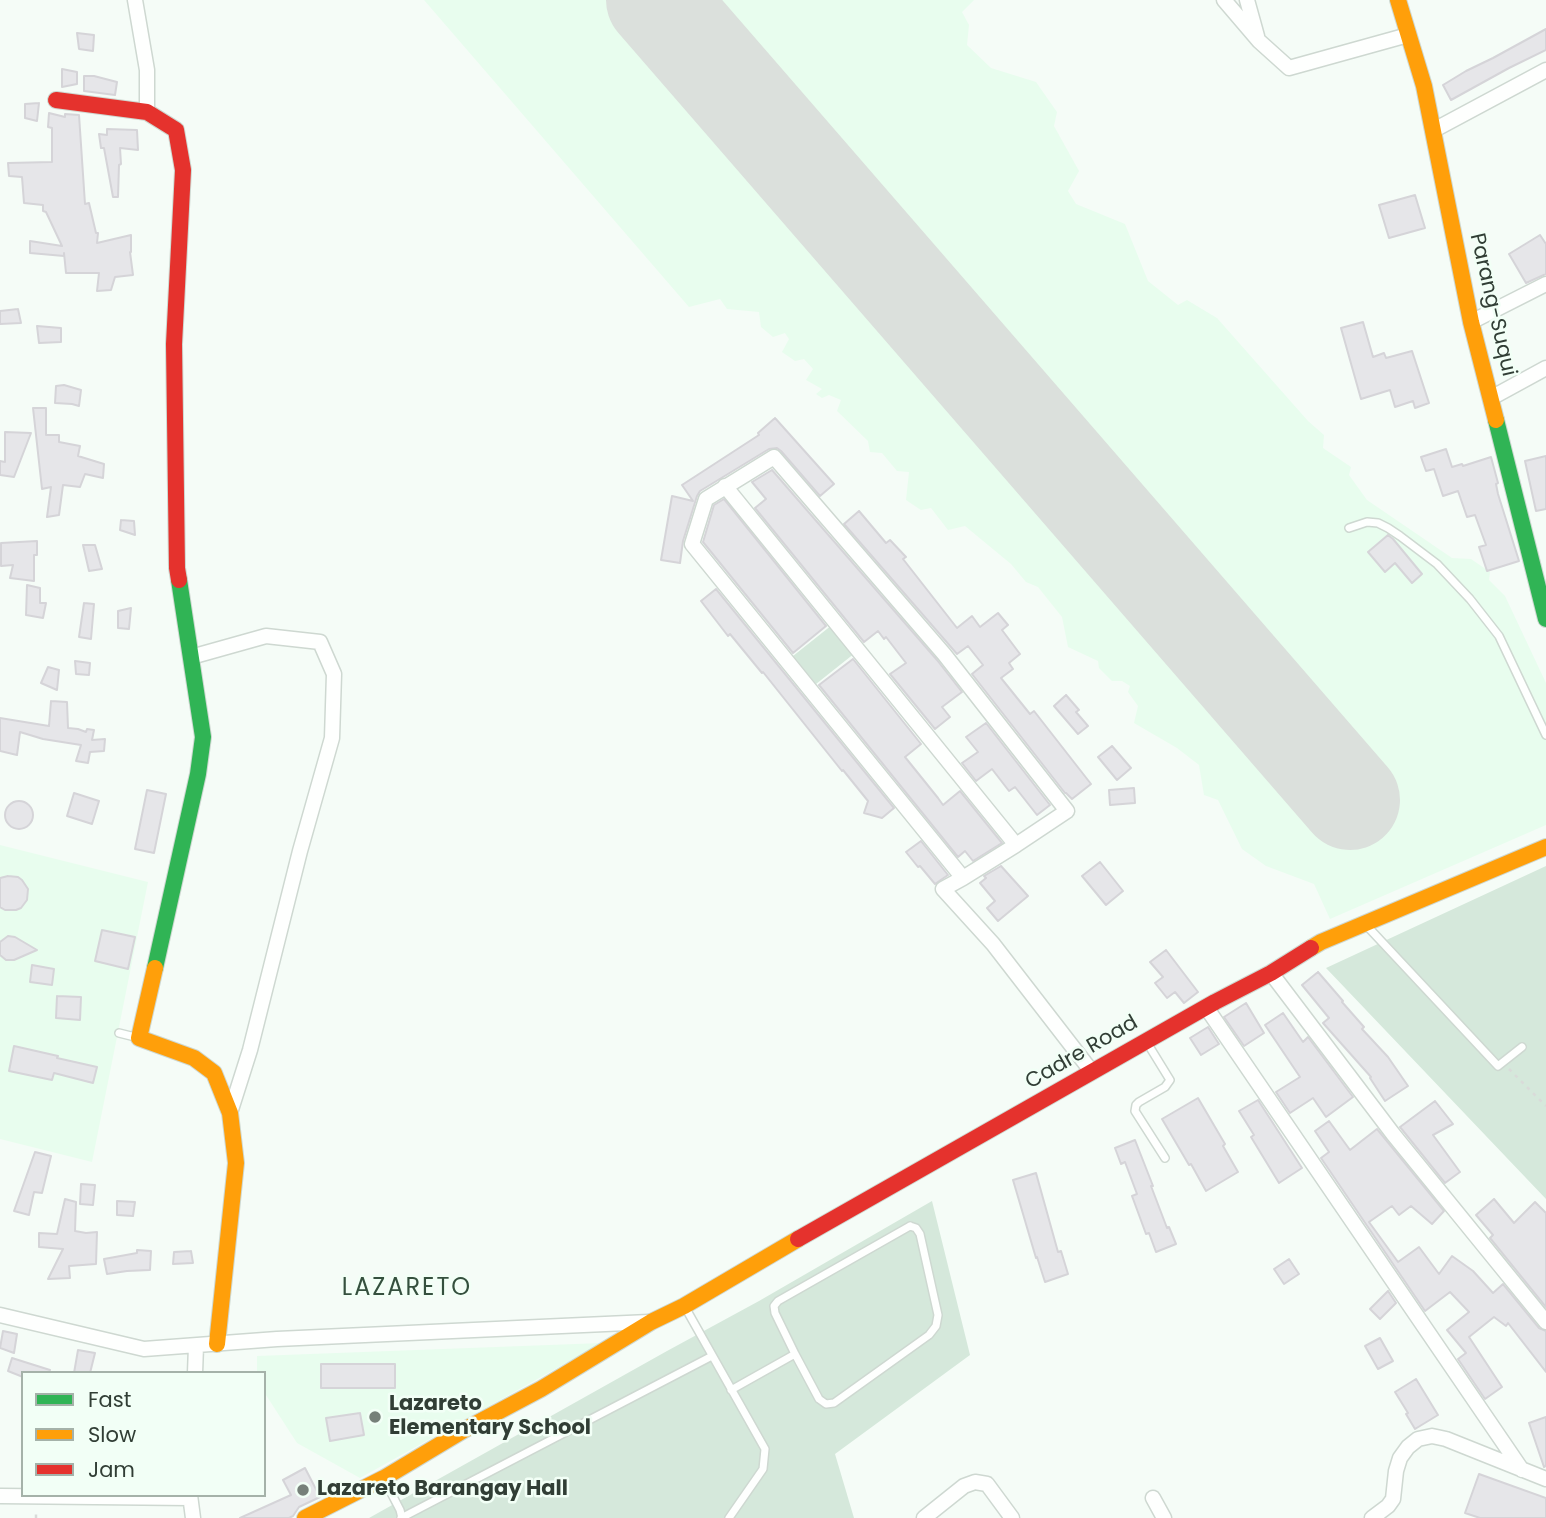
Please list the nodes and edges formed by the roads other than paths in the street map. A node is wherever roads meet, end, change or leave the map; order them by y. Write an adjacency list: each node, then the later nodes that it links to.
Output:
1 (135, 0): 9 (street)
2 (1224, 0): 6 (street)
3 (1247, 0): 6 (street)
4 (1398, 0): 5 (street, Parang-Suqui)
5 (1408, 35): 6 (street); 10 (street, Parang-Suqui)
6 (1259, 41)
7 (1546, 70): 10 (street)
8 (55, 100): 9 (street)
9 (147, 111): 18 (street)
10 (1434, 130): 12 (street, Parang-Suqui)
11 (1546, 284): 12 (street)
12 (1471, 322): 14 (street, Parang-Suqui)
13 (1546, 369): 14 (street)
14 (1491, 398): 17 (street, Parang-Suqui)
15 (725, 486): 20 (street); 20 (street); 22 (street)
16 (1349, 528): 19 (lane)
17 (1546, 619)
18 (191, 657): 27 (street); 31 (street)
19 (1546, 735)
20 (1016, 845): 22 (street)
21 (1546, 847): 23 (street, Cadre Road)
22 (963, 878): 30 (street)
23 (1364, 923): 24 (street, Cadre Road); 29 (lane)
24 (1271, 973): 25 (street, Cadre Road); 36 (street)
25 (1206, 1007): 28 (street, Cadre Road); 43 (street)
26 (119, 1033): 27 (lane)
27 (139, 1038): 31 (street)
28 (1146, 1041): 30 (street, Cadre Road); 32 (lane)
29 (1522, 1047)
30 (1092, 1073): 33 (street, Cadre Road)
31 (230, 1113): 37 (street)
32 (1165, 1158)
33 (684, 1306): 35 (street, Cadre Road); 40 (lane)
34 (0, 1315): 38 (street)
35 (651, 1322): 37 (street); 44 (street, Cadre Road)
36 (1546, 1322)
37 (217, 1344): 38 (street)
38 (196, 1346): 41 (street)
39 (795, 1354): 39 (lane); 42 (lane)
40 (712, 1356): 42 (lane); 52 (lane)
41 (195, 1371)
42 (731, 1390): 53 (lane)
43 (1522, 1470): 45 (street); 57 (street)
44 (384, 1478): 51 (street, Cadre Road); 52 (lane)
45 (1546, 1479)
46 (0, 1496): 47 (street)
47 (21, 1496)
48 (190, 1497): 50 (street)
49 (1153, 1498): 56 (street)
50 (193, 1518)
51 (305, 1518)
52 (402, 1518)
53 (729, 1518)
54 (924, 1518): 55 (street)
55 (1012, 1518)
56 (1164, 1518)
57 (1372, 1518)

